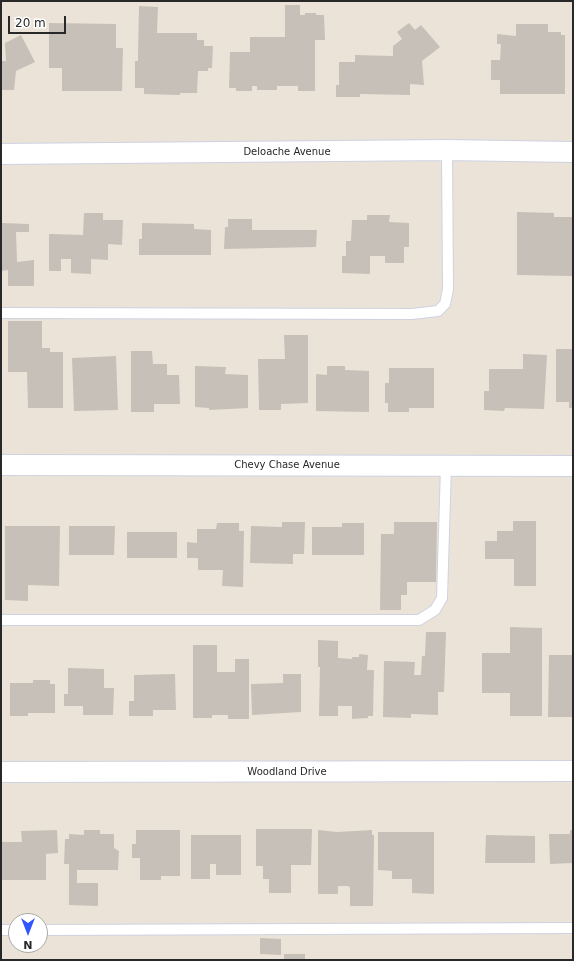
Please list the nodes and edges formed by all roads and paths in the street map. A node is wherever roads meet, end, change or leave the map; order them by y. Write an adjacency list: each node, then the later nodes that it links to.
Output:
1 (447, 150): 2 (street, Deloache Avenue); 3 (street, Deloache Avenue); 4 (lane)
2 (573, 152)
3 (1, 154)
4 (1, 313)
5 (1, 465): 6 (street, Chevy Chase Avenue)
6 (446, 466): 7 (street, Chevy Chase Avenue); 8 (lane)
7 (573, 466)
8 (1, 620)
9 (573, 771): 10 (street, Woodland Drive)
10 (1, 772)
11 (573, 928): 12 (lane)
12 (48, 930)

